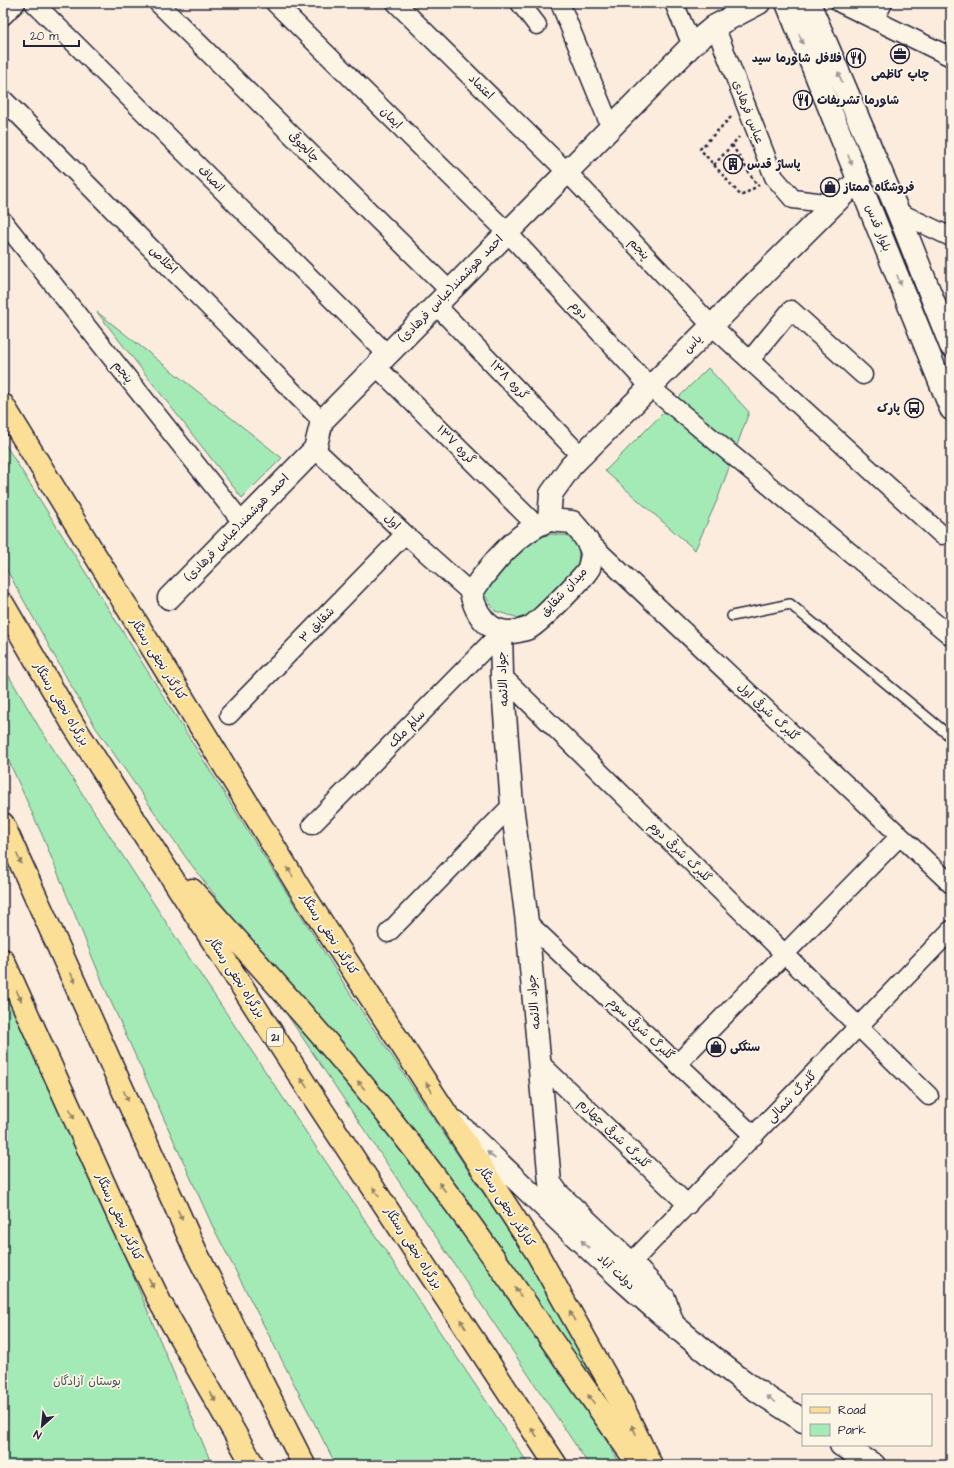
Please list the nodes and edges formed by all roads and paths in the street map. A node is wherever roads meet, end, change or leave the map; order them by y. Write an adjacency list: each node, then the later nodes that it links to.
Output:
1 (16, 3): 14 (street)
2 (34, 3): 38 (street, انصاف)
3 (158, 3): 35 (street, چالچوقی)
4 (275, 3): 33 (street, ایمان)
5 (396, 3): 26 (street, اعتماد)
6 (520, 3): 16 (street)
7 (560, 3): 23 (street)
8 (674, 3): 18 (street)
9 (759, 3): 17 (street, احمد هوشمند(عباس فرهادی))
10 (787, 3): 28 (street, بلوار قدس, one-way to 28)
11 (809, 3): 31 (street, بلوار قدس, one-way to 11)
12 (840, 3): 15 (street)
13 (883, 3): 15 (street)
14 (3, 16)
15 (874, 20): 19 (street)
16 (538, 25)
17 (715, 26): 18 (street, احمد هوشمند(عباس فرهادی)); 21 (street, عباس فرهادی)
18 (692, 45): 23 (street, احمد هوشمند(عباس فرهادی))
19 (951, 57)
20 (3, 99): 44 (street, اخلاص)
21 (745, 103): 22 (street, عباس فرهادی); 25 (path)
22 (752, 122): 24 (path); 27 (street, عباس فرهادی)
23 (610, 128): 26 (street, احمد هوشمند(عباس فرهادی))
24 (732, 145): 25 (path); 29 (path)
25 (714, 165): 29 (path)
26 (567, 172): 33 (street, احمد هوشمند(عباس فرهادی)); 36 (street, پنجم)
27 (774, 177): 29 (path); 30 (street, عباس فرهادی)
28 (858, 180): 30 (street, یاس); 43 (street, بلوار قدس, one-way to 43)
29 (757, 186)
30 (833, 204): 36 (street, یاس)
31 (898, 212): 34 (street); 37 (street, بلوار قدس)
32 (3, 221): 47 (street, پنجم)
33 (508, 232): 35 (street, احمد هوشمند(عباس فرهادی)); 41 (street, دوم)
34 (951, 237)
35 (443, 298): 38 (street, احمد هوشمند(عباس فرهادی)); 46 (street, گروه ۱۳۸)
36 (712, 326): 39 (street, پنجم); 41 (street, یاس)
37 (951, 346)
38 (382, 360): 44 (street, احمد هوشمند(عباس فرهادی)); 48 (street, گروه ۱۳۷)
39 (750, 360): 40 (street); 50 (street, پنجم)
40 (863, 375)
41 (650, 388): 46 (street, یاس); 57 (street, دوم)
42 (3, 405): 76 (main road, کنارگذر نجفی رستگار, one-way to 42)
43 (951, 409)
44 (322, 421): 45 (street)
45 (315, 449): 47 (street, احمد هوشمند(عباس فرهادی)); 49 (street, اول)
46 (581, 456): 48 (street, یاس)
47 (242, 522): 53 (street, احمد هوشمند(عباس فرهادی))
48 (543, 522): 51 (street, میدان شقایق); 52 (street)
49 (405, 534): 52 (street, اول); 59 (street, شقایق ۳)
50 (942, 535)
51 (586, 539): 56 (street, میدان شقایق); 65 (street, گلبرگ شرقی اول)
52 (471, 593): 56 (street)
53 (169, 598)
54 (3, 604): 64 (main road, بزرگراه نجفی رستگار / 21)
55 (732, 616): 60 (lane)
56 (501, 632): 58 (street, جواد الائمه); 63 (street, سالم ملک)
57 (951, 636)
58 (502, 676): 61 (street, جواد الائمه); 70 (street, گلبرگ شرقی دوم)
59 (229, 715)
60 (951, 737)
61 (512, 805): 67 (street, جواد الائمه); 69 (street)
62 (3, 824): 84 (main road, one-way to 84)
63 (312, 826)
64 (145, 836): 85 (main road, بزرگراه نجفی رستگار / 21, one-way to 64); 86 (main road, one-way to 64)
65 (899, 836): 66 (street, گلبرگ شرقی اول); 70 (street)
66 (951, 884)
67 (527, 922): 73 (street, جواد الائمه); 74 (street, گلبرگ شرقی سوم)
68 (951, 930): 72 (street, گلبرگ شمالی)
69 (388, 933)
70 (785, 954): 72 (street, گلبرگ شرقی دوم); 74 (street)
71 (3, 960): 83 (main road, کنارگذر نجفی رستگار, one-way to 83)
72 (859, 1027): 75 (street, گلبرگ شرقی دوم); 77 (street, گلبرگ شمالی)
73 (540, 1063): 78 (street, گلبرگ شرقی چهارم); 79 (street, جواد الائمه)
74 (678, 1063): 77 (street, گلبرگ شرقی سوم)
75 (929, 1096)
76 (442, 1108): 80 (street, دولت آباد, one-way to 76); 87 (main road, کنارگذر نجفی رستگار, one-way to 76)
77 (754, 1136): 78 (street, گلبرگ شمالی)
78 (688, 1205): 79 (street, گلبرگ شمالی)
79 (631, 1263): 80 (street, جواد الائمه)
80 (673, 1324): 81 (street, دولت آباد, one-way to 80)
81 (802, 1420)
82 (843, 1446): 88 (street)
83 (253, 1465)
84 (304, 1465)
85 (556, 1465)
86 (639, 1465)
87 (652, 1465)
88 (874, 1465)

